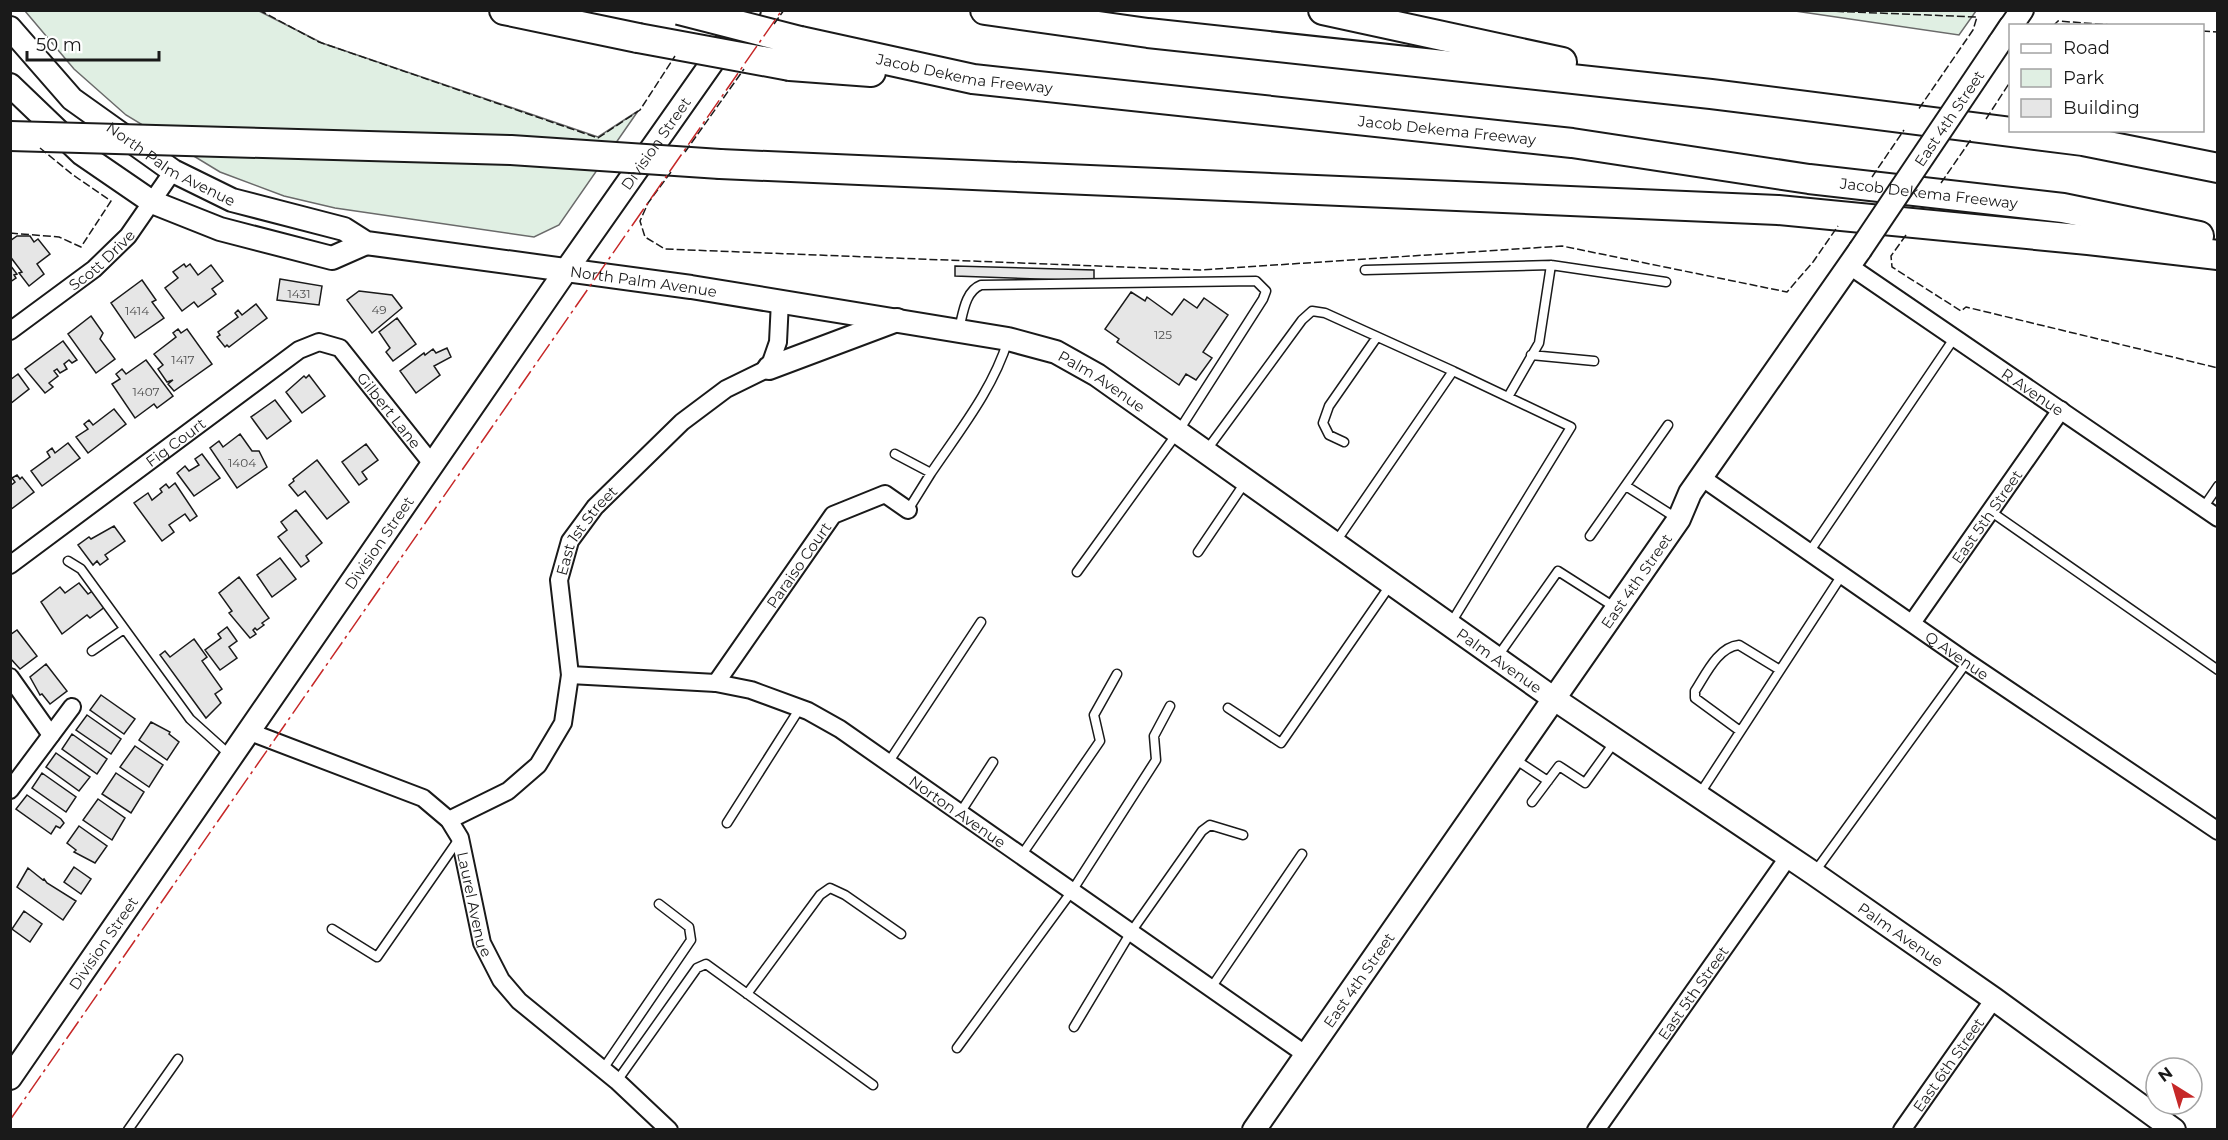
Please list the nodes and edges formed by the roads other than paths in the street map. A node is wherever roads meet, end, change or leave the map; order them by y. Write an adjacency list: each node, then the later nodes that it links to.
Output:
1 (504, 10): 10 (highway, bridge)
2 (679, 10): 10 (highway, Jacob Dekema Freeway, bridge)
3 (748, 10): 24 (street, Division Street)
4 (985, 10): 12 (highway)
5 (1323, 10): 12 (highway)
6 (2022, 10): 7 (street, East 4th Street)
7 (2012, 24)
8 (10, 28): 17 (street, North Palm Avenue)
9 (2007, 32): 22 (street, East 4th Street, bridge)
10 (795, 53): 19 (highway, Jacob Dekema Freeway)
11 (10, 85): 18 (street)
12 (1711, 94): 13 (highway)
13 (2009, 132)
14 (2012, 132): 16 (highway)
15 (10, 136): 21 (highway, bridge)
16 (2217, 168)
17 (172, 171): 18 (street, Scott Drive); 20 (street, North Palm Avenue)
18 (152, 202): 20 (street); 29 (street, Scott Drive)
19 (2217, 240)
20 (366, 243): 24 (street, North Palm Avenue)
21 (2217, 255)
22 (1854, 258): 32 (street, R Avenue); 48 (street, East 4th Street)
23 (1551, 265): 25 (lane); 26 (lane); 35 (lane)
24 (567, 269): 27 (street, North Palm Avenue); 46 (street, Division Street)
25 (1365, 270)
26 (1666, 282)
27 (780, 301): 28 (street, Palm Avenue); 37 (street)
28 (897, 320): 30 (street, Palm Avenue); 37 (street)
29 (10, 331)
30 (959, 331): 33 (street, Palm Avenue); 42 (lane)
31 (1377, 337): 38 (lane); 43 (lane); 44 (lane)
32 (1955, 338): 40 (street, R Avenue); 59 (lane)
33 (1008, 339): 42 (street, Palm Avenue); 47 (lane)
34 (345, 355): 46 (street, Gilbert Lane); 62 (street, Fig Court)
35 (1532, 356): 36 (lane); 39 (lane)
36 (1594, 360)
37 (769, 368): 77 (street, East 1st Street)
38 (1453, 372): 39 (lane); 58 (lane)
39 (1508, 397): 69 (lane)
40 (2061, 410): 52 (street, R Avenue); 54 (street, East 5th Street)
41 (1668, 425): 50 (lane)
42 (1178, 432): 44 (street, Palm Avenue); 63 (lane)
43 (1344, 442)
44 (1205, 451): 49 (street, Palm Avenue)
45 (895, 454): 47 (lane)
46 (433, 465): 86 (street, Division Street)
47 (931, 472): 53 (lane)
48 (1701, 477): 56 (street, East 4th Street); 59 (street, Q Avenue)
49 (1246, 480): 58 (street, Palm Avenue); 60 (lane)
50 (1626, 486): 56 (lane); 57 (lane)
51 (2217, 486): 52 (lane)
52 (2203, 508): 55 (street, R Avenue)
53 (908, 510): 79 (street, Paraiso Court)
54 (1990, 511): 68 (street, East 5th Street); 75 (lane)
55 (2217, 518)
56 (1678, 519): 66 (street, East 4th Street)
57 (1590, 536)
58 (1335, 543): 65 (street, Palm Avenue)
59 (1809, 551): 64 (street, Q Avenue)
60 (1198, 552)
61 (68, 561): 70 (lane)
62 (10, 565)
63 (1077, 572)
64 (1842, 576): 68 (street, Q Avenue); 74 (lane)
65 (1392, 583): 69 (street, Palm Avenue); 84 (lane)
66 (1616, 608): 72 (lane); 80 (street, East 4th Street)
67 (981, 622): 92 (lane)
68 (1912, 623): 73 (street, Q Avenue)
69 (1450, 624): 72 (street, Palm Avenue)
70 (124, 629): 71 (lane); 89 (lane)
71 (92, 651)
72 (1497, 657): 80 (street, Palm Avenue)
73 (1967, 662): 100 (street, Q Avenue); 106 (lane)
74 (1780, 670): 85 (lane); 85 (lane)
75 (2217, 670)
76 (1117, 674): 104 (lane)
77 (570, 675): 79 (street, Norton Avenue); 98 (street, East 1st Street)
78 (10, 677): 87 (street)
79 (716, 683): 83 (street, Norton Avenue)
80 (1553, 698): 88 (street, Palm Avenue); 90 (street, East 4th Street)
81 (1170, 706): 107 (lane)
82 (72, 707): 87 (street)
83 (800, 708): 92 (street, Norton Avenue); 99 (lane)
84 (1228, 708)
85 (1740, 731): 95 (lane)
86 (250, 732): 89 (street, Division Street); 98 (street, Laurel Avenue)
87 (51, 735): 94 (street)
88 (1616, 740): 93 (lane); 95 (street, Palm Avenue)
89 (232, 757): 120 (street, Division Street)
90 (1512, 757): 93 (lane); 117 (street, East 4th Street)
91 (993, 762): 97 (lane)
92 (888, 763): 97 (street, Norton Avenue)
93 (1548, 781): 96 (lane)
94 (10, 790)
95 (1698, 795): 105 (street, Palm Avenue)
96 (1533, 802)
97 (960, 813): 104 (street, Norton Avenue)
98 (449, 820): 102 (street, Laurel Avenue)
99 (727, 823)
100 (2217, 831)
101 (1243, 835): 110 (lane)
102 (459, 838): 109 (lane); 119 (street, Laurel Avenue)
103 (1302, 854): 112 (lane)
104 (1021, 856): 107 (street, Norton Avenue)
105 (1789, 856): 106 (street, Palm Avenue); 126 (street, East 5th Street)
106 (1813, 873): 114 (street, Palm Avenue)
107 (1072, 891): 110 (street, Norton Avenue); 116 (lane)
108 (659, 904): 119 (lane)
109 (332, 929)
110 (1131, 932): 112 (street, Norton Avenue); 115 (lane)
111 (901, 934): 113 (lane)
112 (1211, 988): 117 (street, Norton Avenue)
113 (747, 994): 121 (lane); 122 (lane)
114 (1994, 999): 127 (street, East 6th Street); 128 (street, Palm Avenue)
115 (1074, 1027)
116 (957, 1048)
117 (1305, 1054): 125 (street, East 4th Street)
118 (178, 1059): 123 (lane)
119 (603, 1069): 121 (street, Laurel Avenue)
120 (10, 1077)
121 (617, 1081): 124 (street, Laurel Avenue)
122 (873, 1084)
123 (128, 1130)
124 (669, 1130)
125 (1254, 1130)
126 (1596, 1130)
127 (1902, 1130)
128 (2174, 1130)

